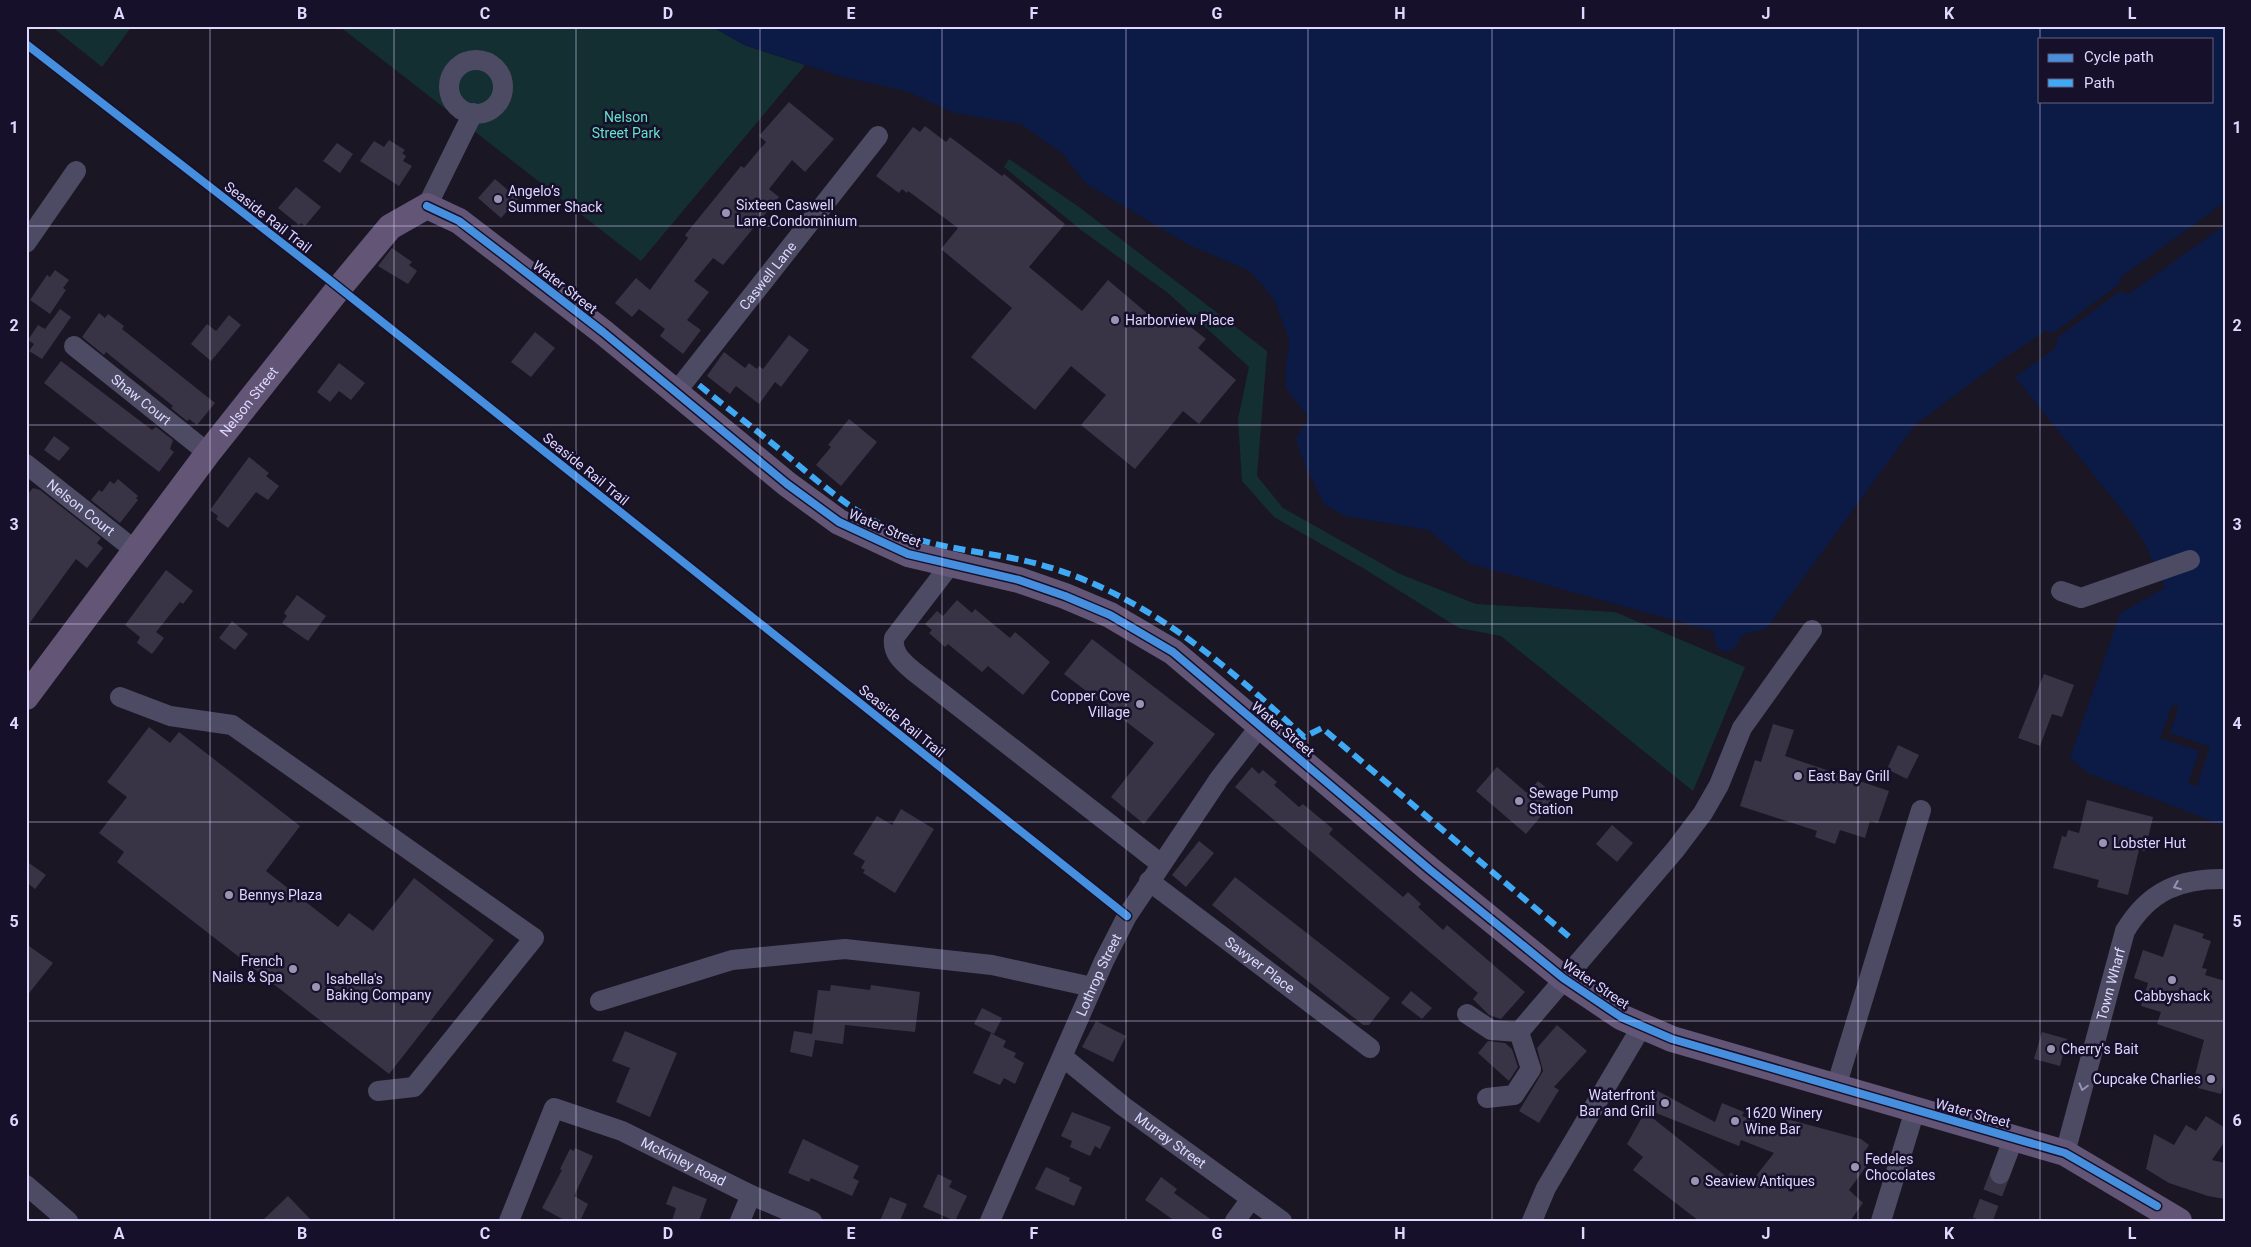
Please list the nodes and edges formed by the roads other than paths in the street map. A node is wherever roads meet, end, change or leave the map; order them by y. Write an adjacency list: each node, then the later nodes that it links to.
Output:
1 (473, 113): 4 (street)
2 (878, 136): 7 (street, Caswell Lane)
3 (76, 171): 5 (street)
4 (427, 206): 7 (main road, Water Street); 8 (main road, Nelson Street)
5 (26, 243)
6 (74, 346): 8 (street, Shaw Court)
7 (676, 392): 12 (main road, Water Street)
8 (208, 453): 10 (main road, Nelson Street)
9 (26, 464): 10 (street, Nelson Court)
10 (136, 551): 15 (main road, Nelson Street)
11 (2190, 560): 13 (street)
12 (950, 565): 17 (main road, Water Street); 19 (street)
13 (2061, 591)
14 (1812, 630): 22 (street)
15 (26, 697)
16 (120, 697): 31 (street)
17 (1260, 726): 19 (street, Lothrop Street); 22 (main road, Water Street)
18 (1921, 810): 30 (street)
19 (1161, 864): 21 (street, Lothrop Street)
20 (2225, 879): 35 (street, Town Wharf, one-way to 35)
21 (1149, 881): 23 (street, Lothrop Street); 28 (street, Sawyer Place)
22 (1563, 978): 26 (main road, Water Street); 27 (street)
23 (1092, 988): 24 (street); 29 (street, Lothrop Street)
24 (600, 1001)
25 (1467, 1014): 27 (street)
26 (1642, 1026): 30 (main road, Water Street); 48 (street)
27 (1519, 1032): 32 (street)
28 (1370, 1048)
29 (1063, 1057): 40 (street, Murray Street); 45 (street, Lothrop Street)
30 (1836, 1087): 33 (main road, Water Street)
31 (378, 1092)
32 (1487, 1098)
33 (1916, 1110): 34 (main road, Water Street); 49 (street)
34 (2014, 1137): 35 (main road, Water Street); 36 (street)
35 (2065, 1153): 38 (main road, Water Street)
36 (2000, 1174)
37 (26, 1185): 41 (street)
38 (2123, 1187): 50 (main road, Water Street); 51 (main road, Water Street)
39 (752, 1195): 42 (street, McKinley Road); 43 (street); 44 (street, McKinley Road)
40 (1251, 1198): 46 (street); 47 (street, Murray Street)
41 (68, 1221)
42 (509, 1221)
43 (740, 1221)
44 (812, 1221)
45 (990, 1221)
46 (1235, 1221)
47 (1282, 1221)
48 (1532, 1221)
49 (1881, 1221)
50 (2152, 1221)
51 (2179, 1221)

